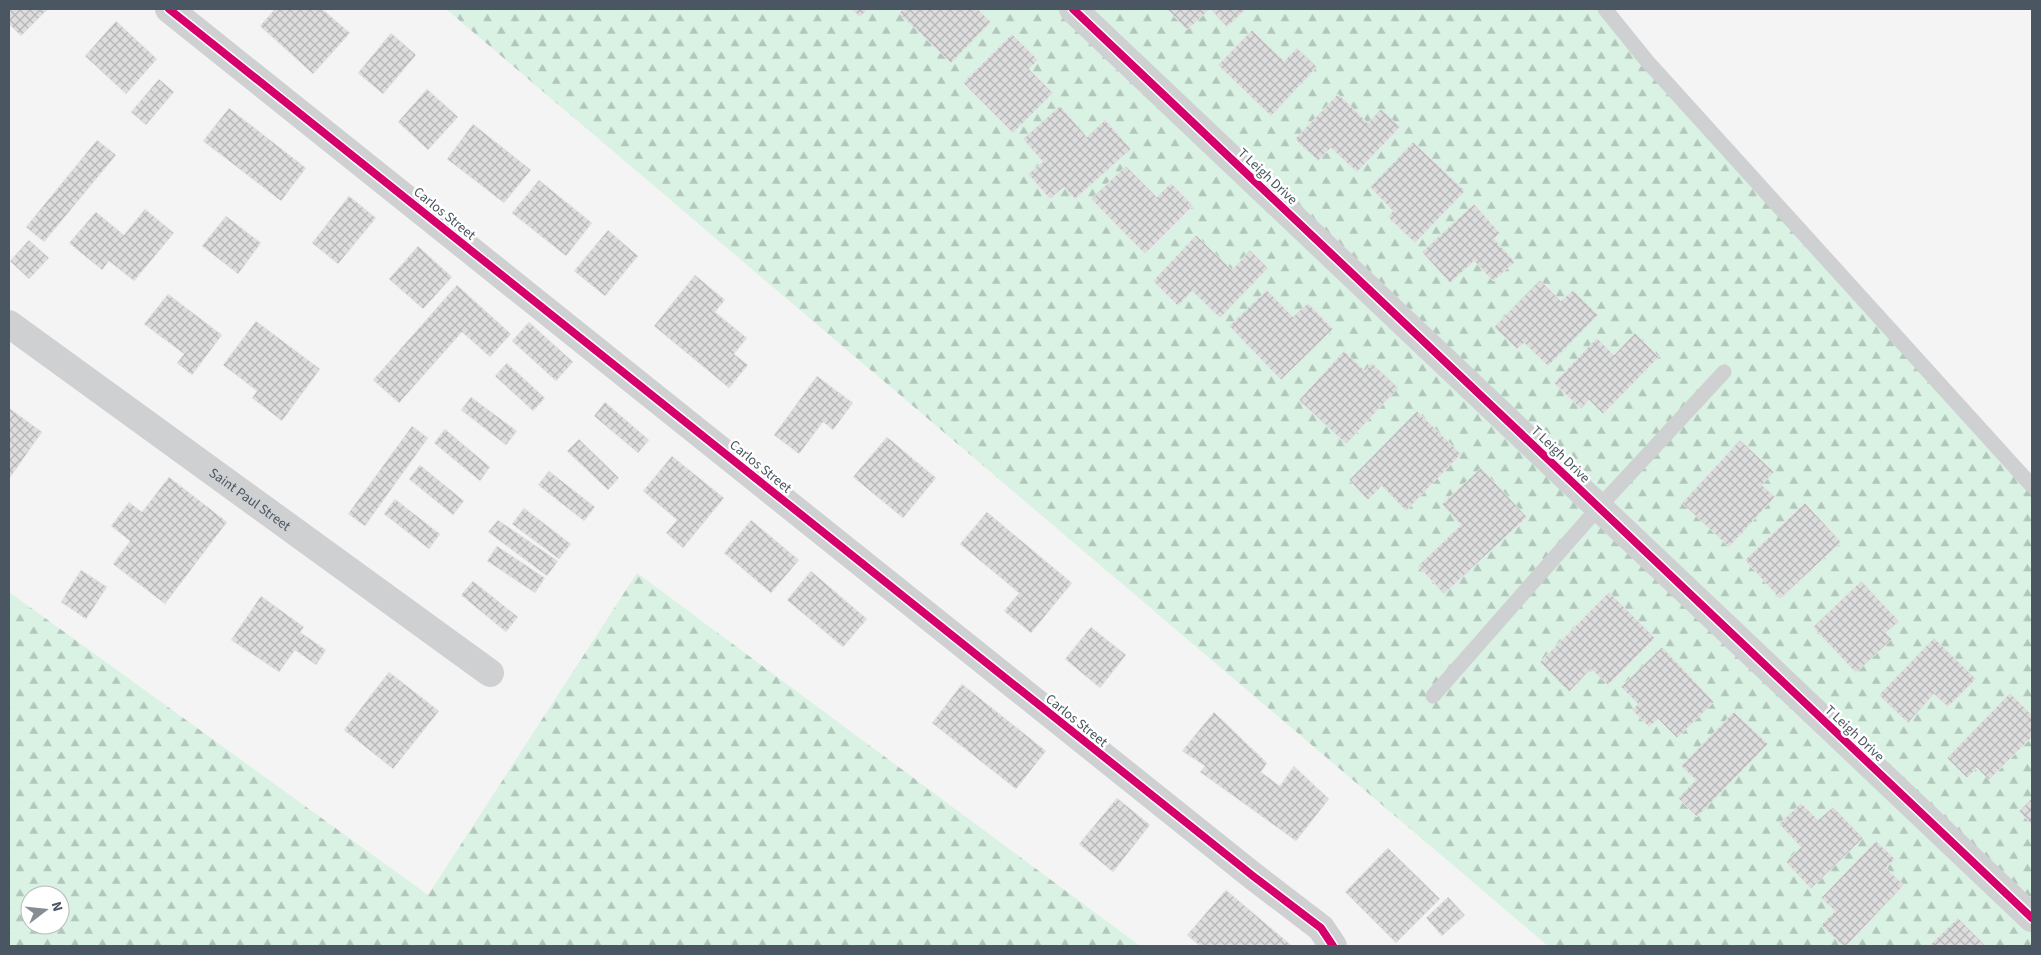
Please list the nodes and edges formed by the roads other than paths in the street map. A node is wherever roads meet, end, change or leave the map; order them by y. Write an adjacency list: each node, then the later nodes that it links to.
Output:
1 (169, 9): 11 (street, Carlos Street)
2 (1073, 9): 7 (street, T Leigh Drive)
3 (1605, 9): 6 (lane)
4 (9, 324): 8 (street, Saint Paul Street)
5 (1724, 372): 7 (lane)
6 (2032, 486)
7 (1599, 507): 9 (lane); 10 (street, T Leigh Drive)
8 (490, 673)
9 (1433, 696)
10 (2032, 918)
11 (1333, 946)

